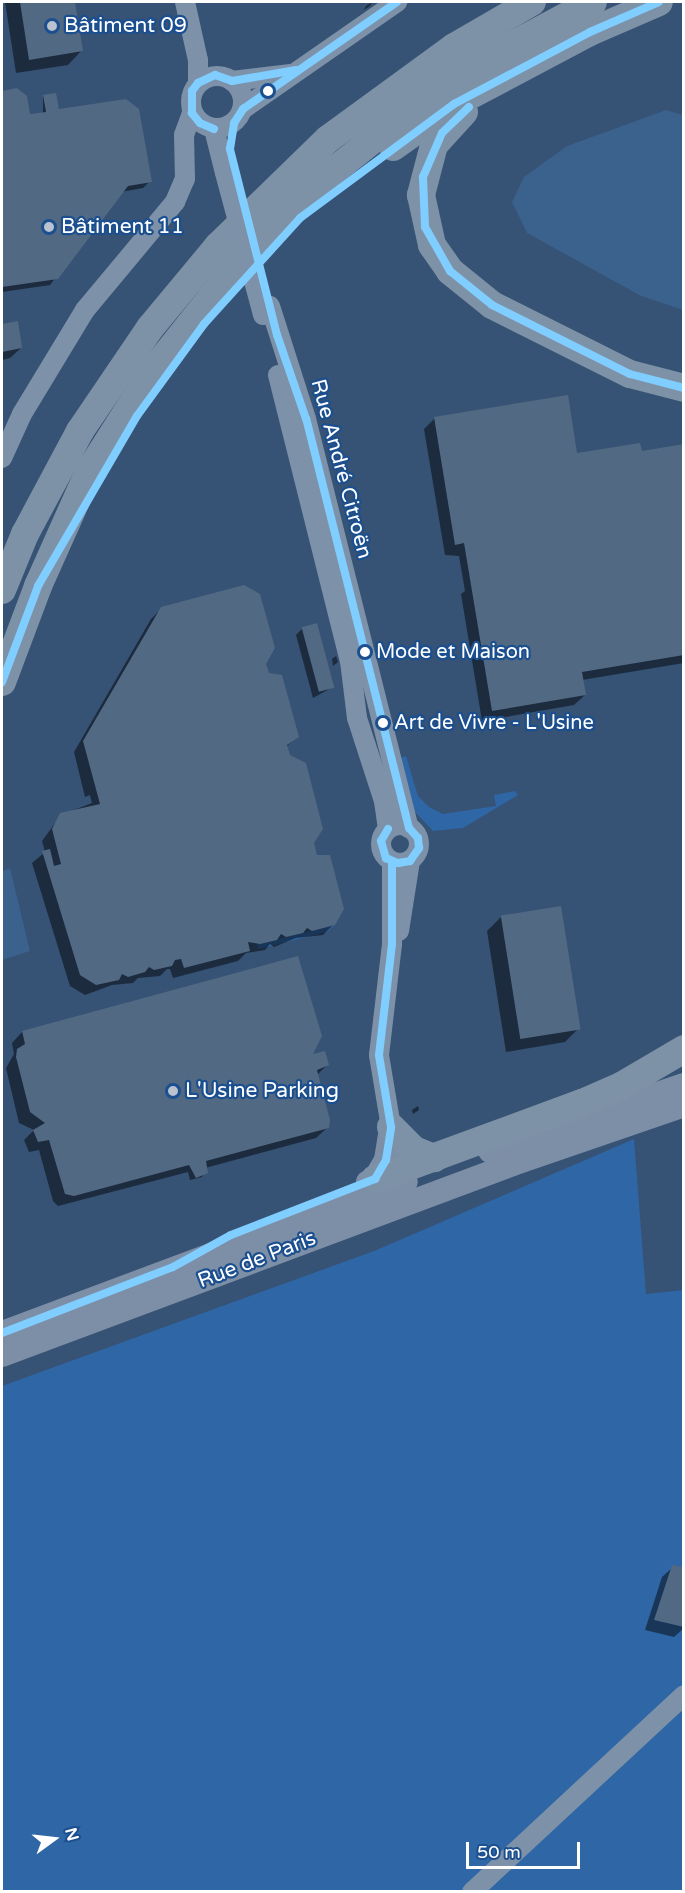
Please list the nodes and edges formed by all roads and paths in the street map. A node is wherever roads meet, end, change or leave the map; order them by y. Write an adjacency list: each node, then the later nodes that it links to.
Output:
1 (185, 2): 9 (street)
2 (397, 2): 7 (street)
3 (532, 2): 17 (highway)
4 (593, 2): 20 (highway)
5 (659, 2): 6 (highway)
6 (535, 61): 16 (highway); 20 (highway)
7 (290, 74): 8 (street); 11 (street)
8 (232, 81): 9 (street); 11 (street, Rue André Citroën)
9 (198, 83): 10 (street)
10 (192, 113): 12 (street); 13 (street)
11 (238, 116): 12 (street); 14 (street, Rue André Citroën)
12 (211, 128): 13 (street); 14 (street, Rue André Citroën)
13 (186, 152): 18 (street)
14 (229, 168): 15 (street, Rue André Citroën, bridge)
15 (266, 311): 23 (street, Rue André Citroën); 24 (street, Rue André Citroën)
16 (684, 388)
17 (80, 431): 19 (highway); 21 (highway)
18 (2, 458)
19 (2, 555)
20 (38, 586): 22 (highway)
21 (2, 590)
22 (2, 682)
23 (409, 828): 24 (street); 25 (street, Rue André Citroën)
24 (388, 829): 25 (street, Rue André Citroën)
25 (401, 861): 29 (street)
26 (684, 1049): 31 (highway)
27 (684, 1085): 30 (main road)
28 (684, 1105): 30 (main road)
29 (391, 1126): 31 (highway); 32 (main road)
30 (514, 1153): 33 (main road, Rue de Paris); 35 (main road, Rue de Paris)
31 (434, 1158): 32 (highway)
32 (375, 1179): 33 (main road)
33 (173, 1267): 34 (main road)
34 (2, 1333)
35 (2, 1355)
36 (684, 1695): 37 (street)
37 (471, 1892)

